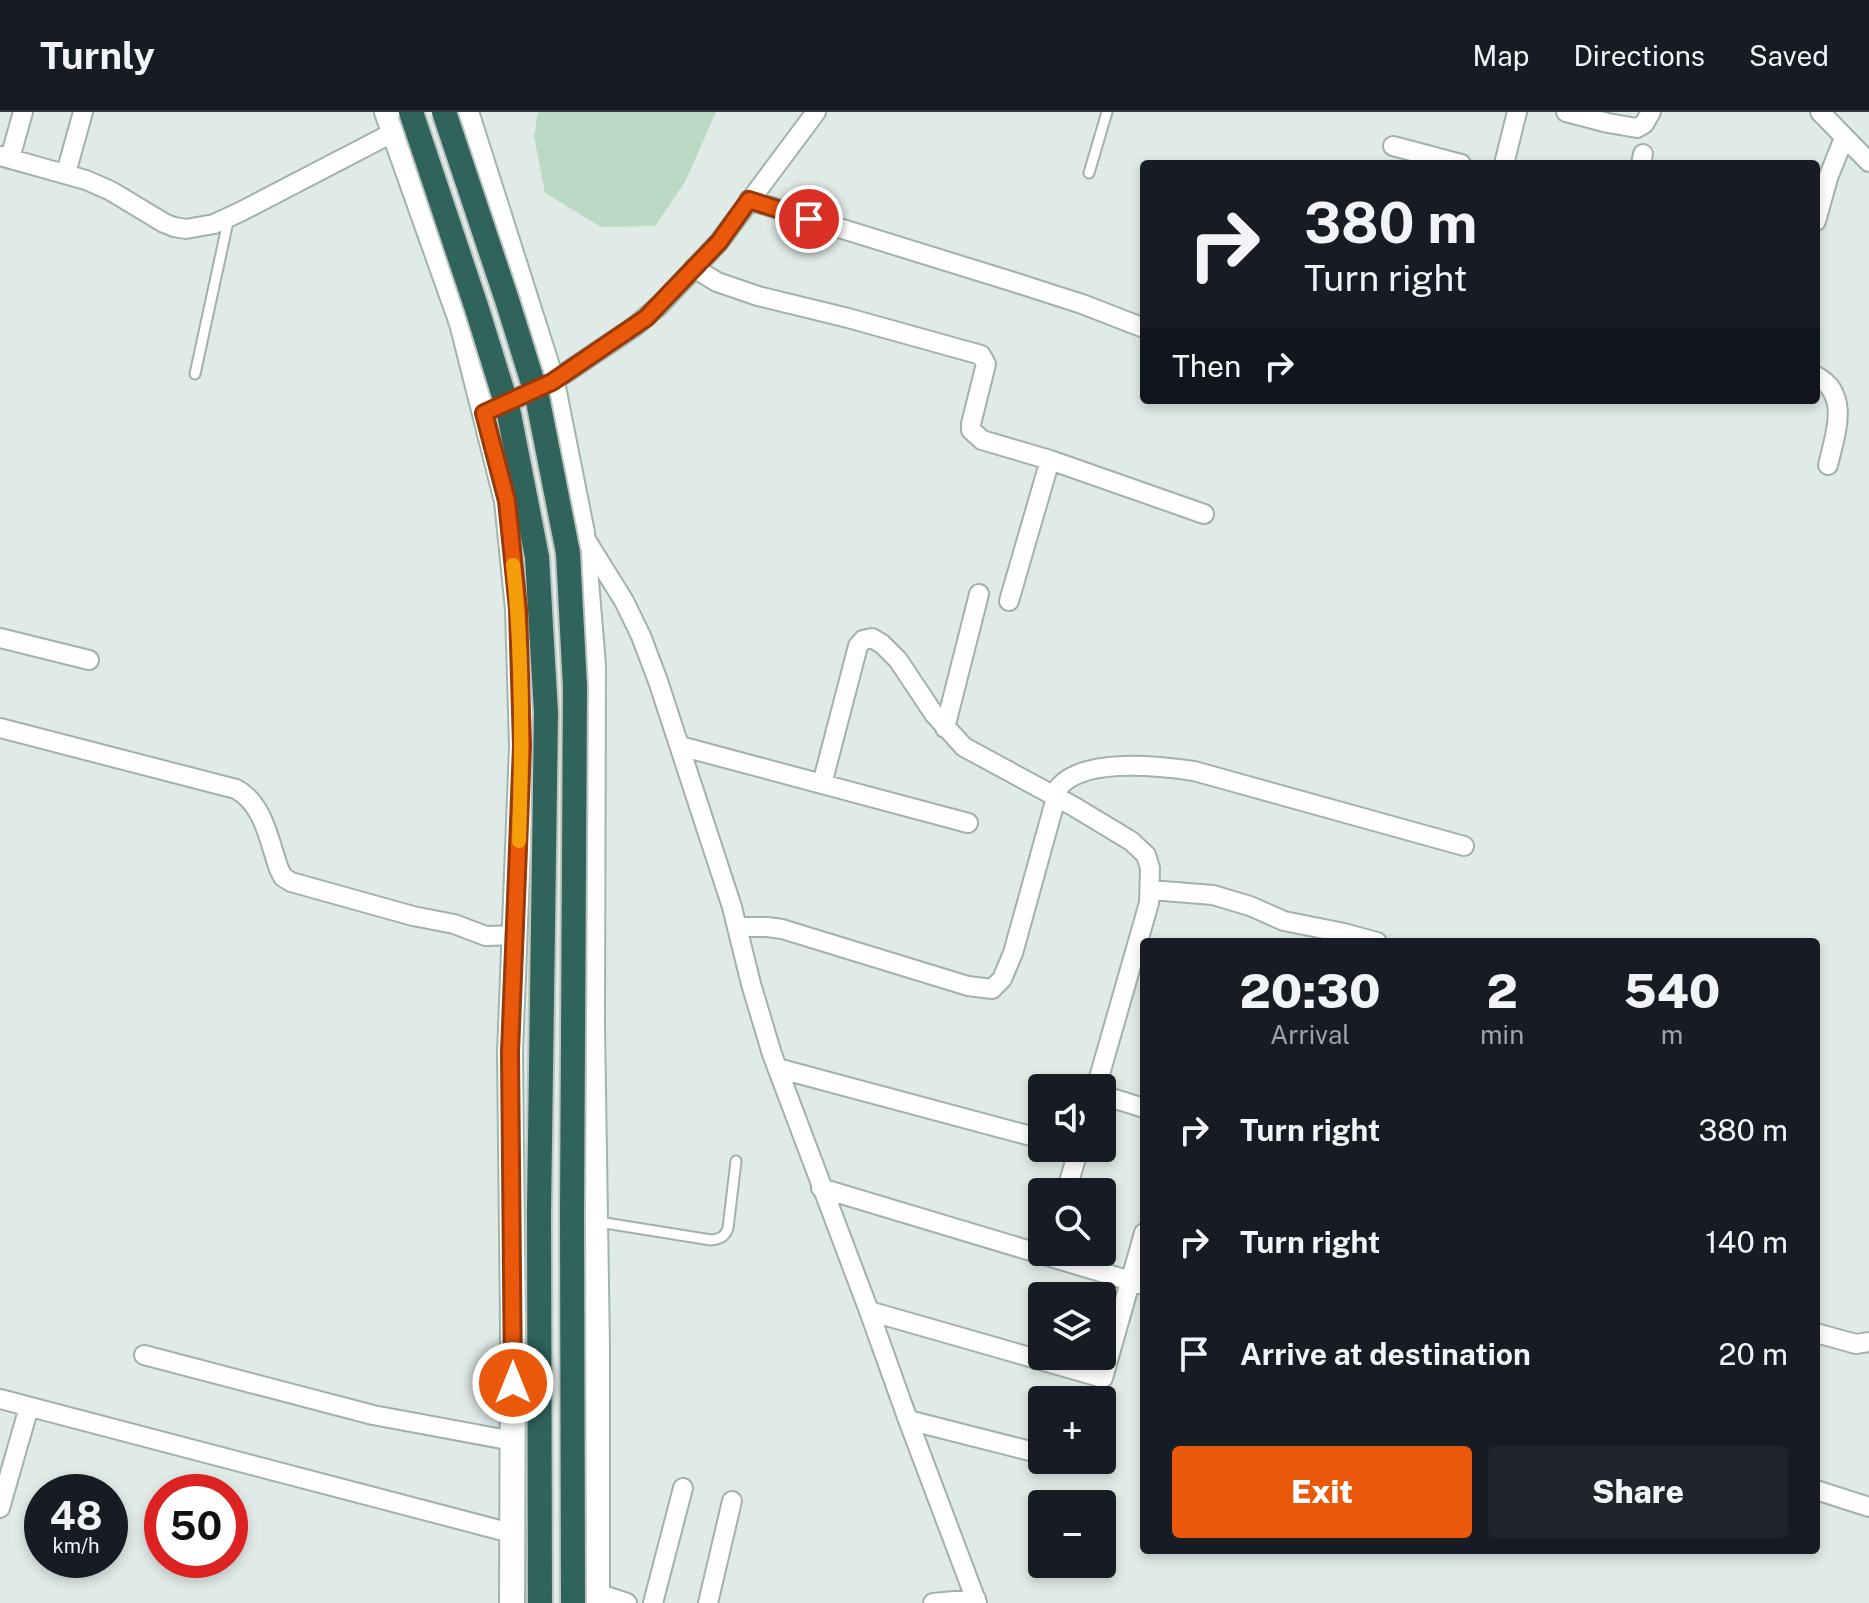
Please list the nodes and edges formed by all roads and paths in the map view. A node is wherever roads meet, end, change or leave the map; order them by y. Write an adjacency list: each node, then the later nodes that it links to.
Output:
1 (23, 112): 15 (street)
2 (83, 112): 19 (street)
3 (411, 112): 79 (highway, bridge)
4 (444, 112): 80 (highway, bridge)
5 (466, 112): 28 (main road)
6 (816, 112): 21 (street)
7 (1107, 112): 20 (lane)
8 (1517, 112): 17 (street)
9 (1566, 112): 10 (street)
10 (1651, 112)
11 (1820, 112): 13 (street)
12 (391, 122): 23 (street); 29 (main road)
13 (1844, 138): 18 (street); 22 (street)
14 (1393, 146): 16 (street)
15 (5, 157): 19 (street)
16 (1446, 160)
17 (1505, 160)
18 (1869, 162)
19 (66, 173): 23 (street)
20 (1089, 173)
21 (749, 200): 24 (street); 25 (street)
22 (1820, 207)
23 (229, 217): 26 (lane)
24 (694, 268): 28 (street); 30 (street)
25 (1140, 326)
26 (195, 374)
27 (1820, 379): 31 (street)
28 (552, 382): 29 (street); 33 (main road)
29 (484, 413): 47 (main road)
30 (1050, 460): 32 (street); 35 (street)
31 (1828, 465)
32 (1204, 514)
33 (582, 533): 40 (street); 56 (main road)
34 (979, 594): 39 (street)
35 (1009, 601)
36 (0, 638): 37 (street)
37 (89, 660)
38 (0, 728): 47 (street)
39 (945, 728): 41 (street); 42 (street)
40 (680, 746): 41 (street); 46 (street)
41 (822, 784): 43 (street)
42 (1056, 797): 44 (street); 45 (street); 46 (street)
43 (968, 823)
44 (1464, 846)
45 (1151, 890): 48 (street); 50 (street)
46 (737, 927): 49 (street)
47 (516, 935): 68 (main road)
48 (1362, 938)
49 (777, 1068): 53 (street); 55 (street)
50 (1100, 1074)
51 (1116, 1099): 52 (street)
52 (1140, 1107)
53 (1028, 1135)
54 (736, 1161): 56 (lane)
55 (821, 1188): 57 (street); 61 (street)
56 (595, 1221): 76 (main road)
57 (1028, 1248)
58 (1140, 1262): 60 (street)
59 (1085, 1266): 60 (street)
60 (1137, 1283): 61 (street)
61 (869, 1311): 67 (street)
62 (1820, 1334): 63 (street)
63 (1869, 1342)
64 (144, 1355): 68 (street)
65 (0, 1399): 66 (street)
66 (29, 1407): 74 (street); 75 (street)
67 (908, 1420): 69 (street); 77 (street)
68 (513, 1441): 75 (main road)
69 (1028, 1450)
70 (683, 1488): 82 (street)
71 (1820, 1491): 73 (street)
72 (732, 1501): 83 (street)
73 (1869, 1507)
74 (0, 1508)
75 (511, 1533): 78 (main road)
76 (597, 1598): 81 (street)
77 (976, 1601): 84 (street)
78 (512, 1603)
79 (540, 1603)
80 (573, 1603)
81 (627, 1603)
82 (653, 1603)
83 (708, 1603)
84 (933, 1603)

